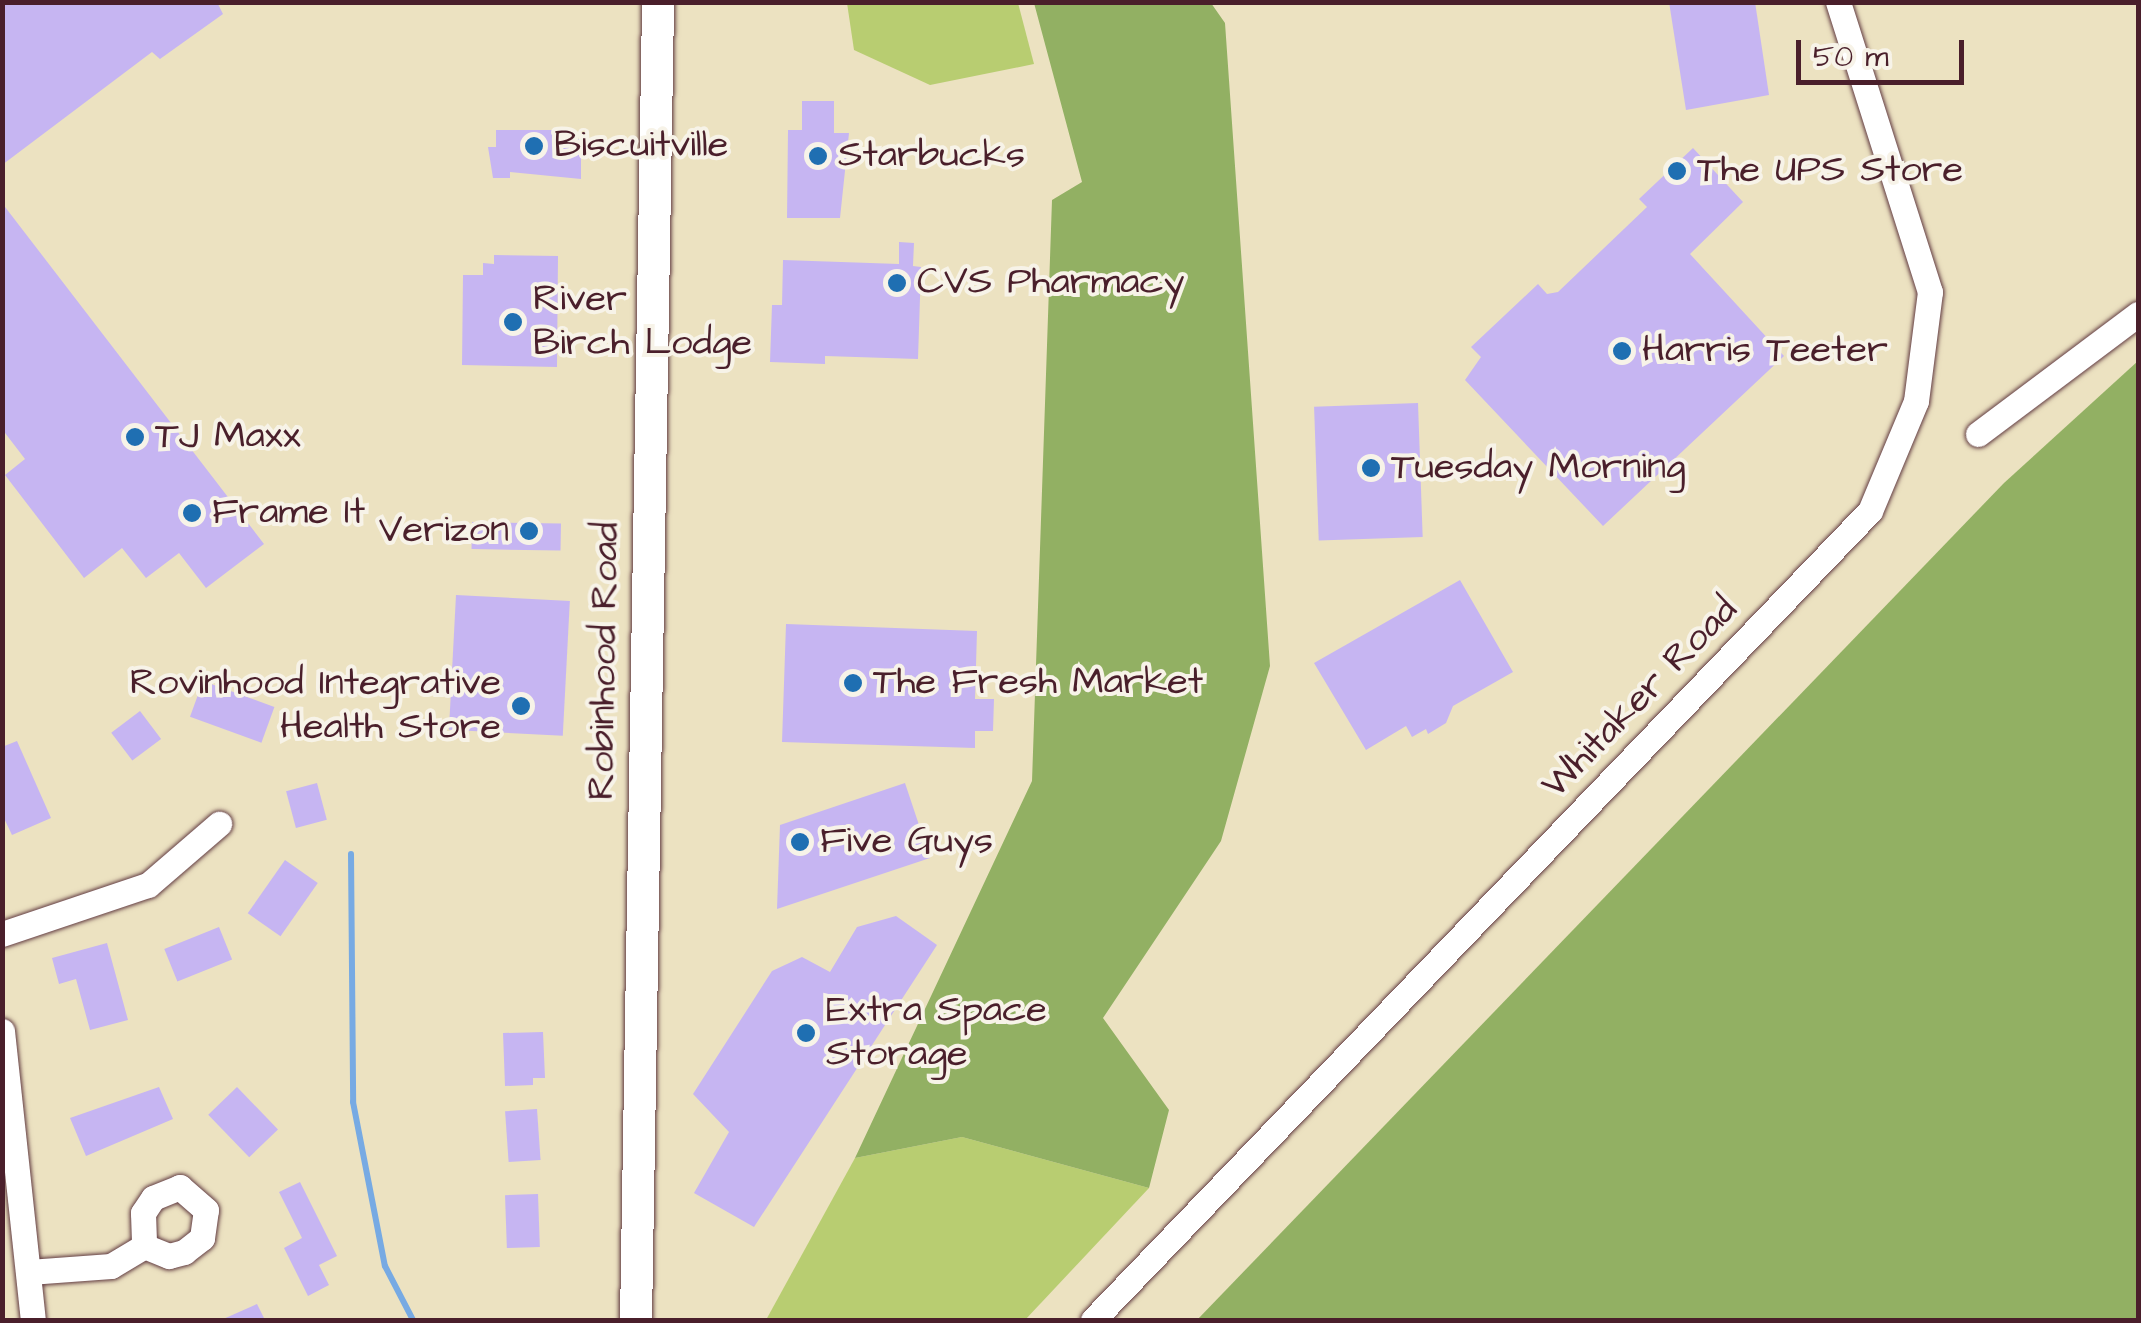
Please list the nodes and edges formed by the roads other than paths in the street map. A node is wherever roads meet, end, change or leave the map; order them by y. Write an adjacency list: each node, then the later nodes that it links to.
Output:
1 (658, 2): 11 (main road, Robinhood Road)
2 (1838, 2): 12 (street, Whitaker Road)
3 (2138, 314): 4 (street)
4 (1978, 434)
5 (218, 824): 6 (street)
6 (2, 934)
7 (2, 1030): 9 (street)
8 (144, 1246): 9 (street)
9 (28, 1272): 10 (street)
10 (33, 1320)
11 (636, 1320)
12 (1094, 1320)

